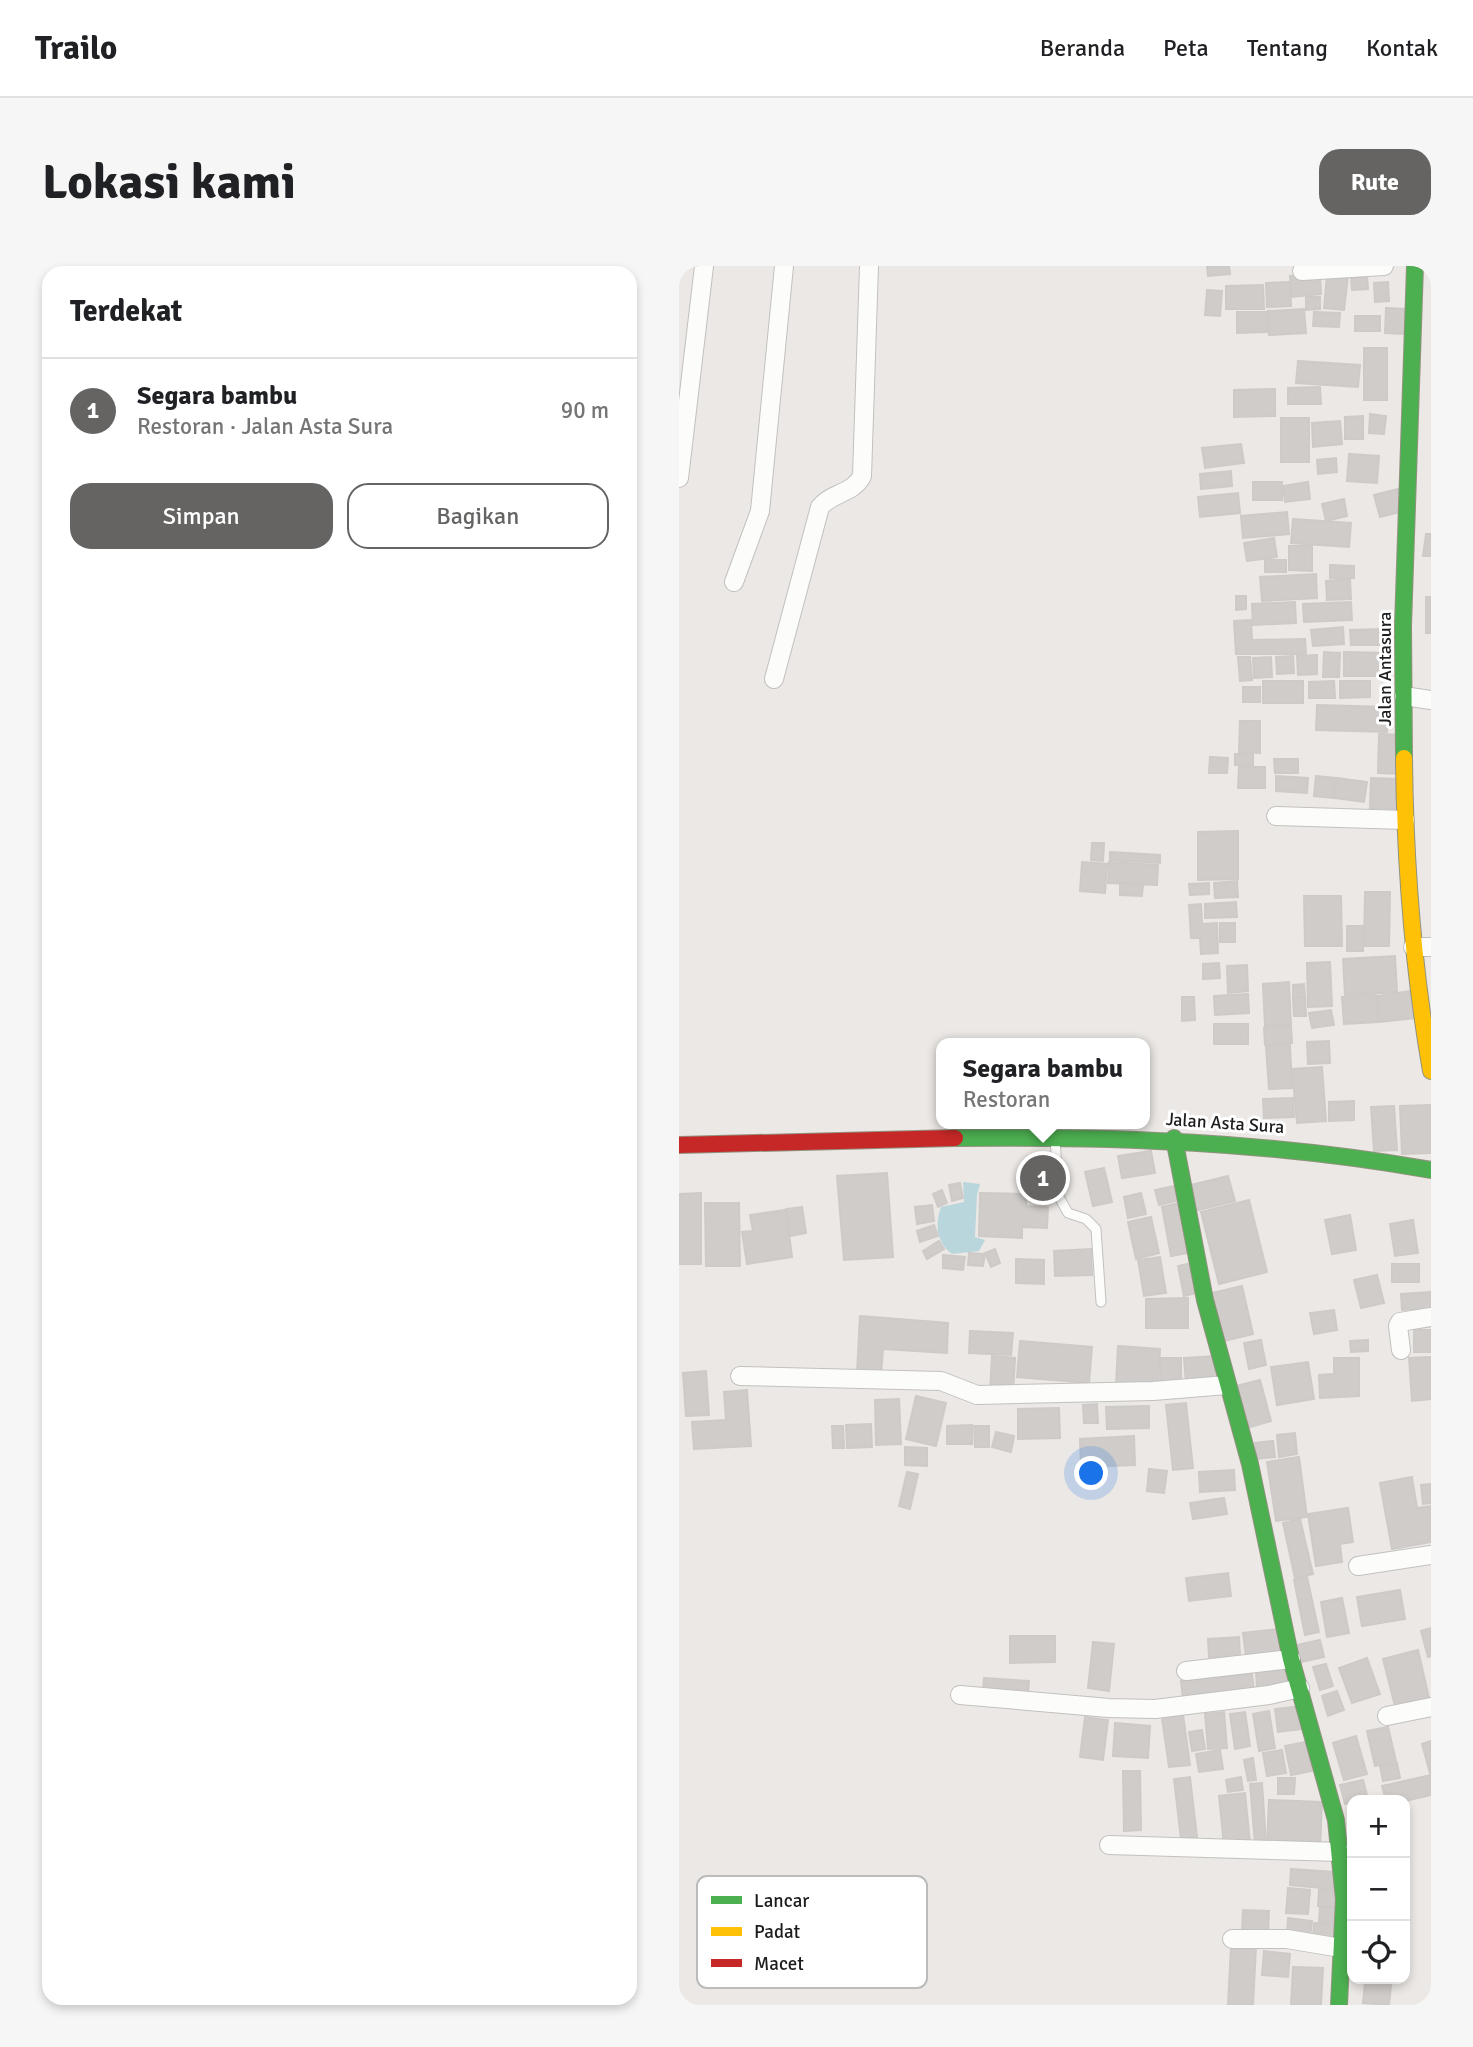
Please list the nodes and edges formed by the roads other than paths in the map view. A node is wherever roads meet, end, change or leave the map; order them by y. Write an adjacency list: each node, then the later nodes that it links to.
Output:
1 (703, 266): 9 (street)
2 (784, 266): 10 (street)
3 (869, 266): 11 (street)
4 (1384, 266): 6 (street)
5 (1415, 266): 7 (street, Jalan Antasura)
6 (1302, 271)
7 (1423, 301): 8 (street, Jalan Antasura)
8 (1422, 342): 12 (street, Jalan Antasura)
9 (679, 478)
10 (734, 582)
11 (774, 679)
12 (1404, 696): 13 (street); 15 (street, Jalan Antasura)
13 (1431, 700)
14 (1276, 816): 15 (street)
15 (1405, 820): 16 (street, Jalan Antasura)
16 (1422, 947): 17 (street, Jalan Antasura)
17 (1431, 1071)
18 (1055, 1137): 19 (street, Jalan Asta Sura); 20 (street, Jalan Asta Sura); 22 (lane)
19 (1174, 1138): 21 (street, Jalan Asta Sura); 26 (street)
20 (679, 1145)
21 (1431, 1170)
22 (1101, 1302)
23 (1431, 1317): 24 (street)
24 (1401, 1349)
25 (740, 1376): 26 (street)
26 (1227, 1385): 29 (street)
27 (1431, 1555): 28 (street)
28 (1357, 1566)
29 (1291, 1659): 30 (street); 31 (street)
30 (1186, 1671)
31 (1300, 1688): 32 (street); 36 (street)
32 (960, 1695)
33 (1431, 1706): 34 (street)
34 (1387, 1716)
35 (1109, 1845): 36 (street)
36 (1340, 1852): 38 (street)
37 (1233, 1939): 38 (street)
38 (1341, 1948): 39 (street)
39 (1339, 2005)

